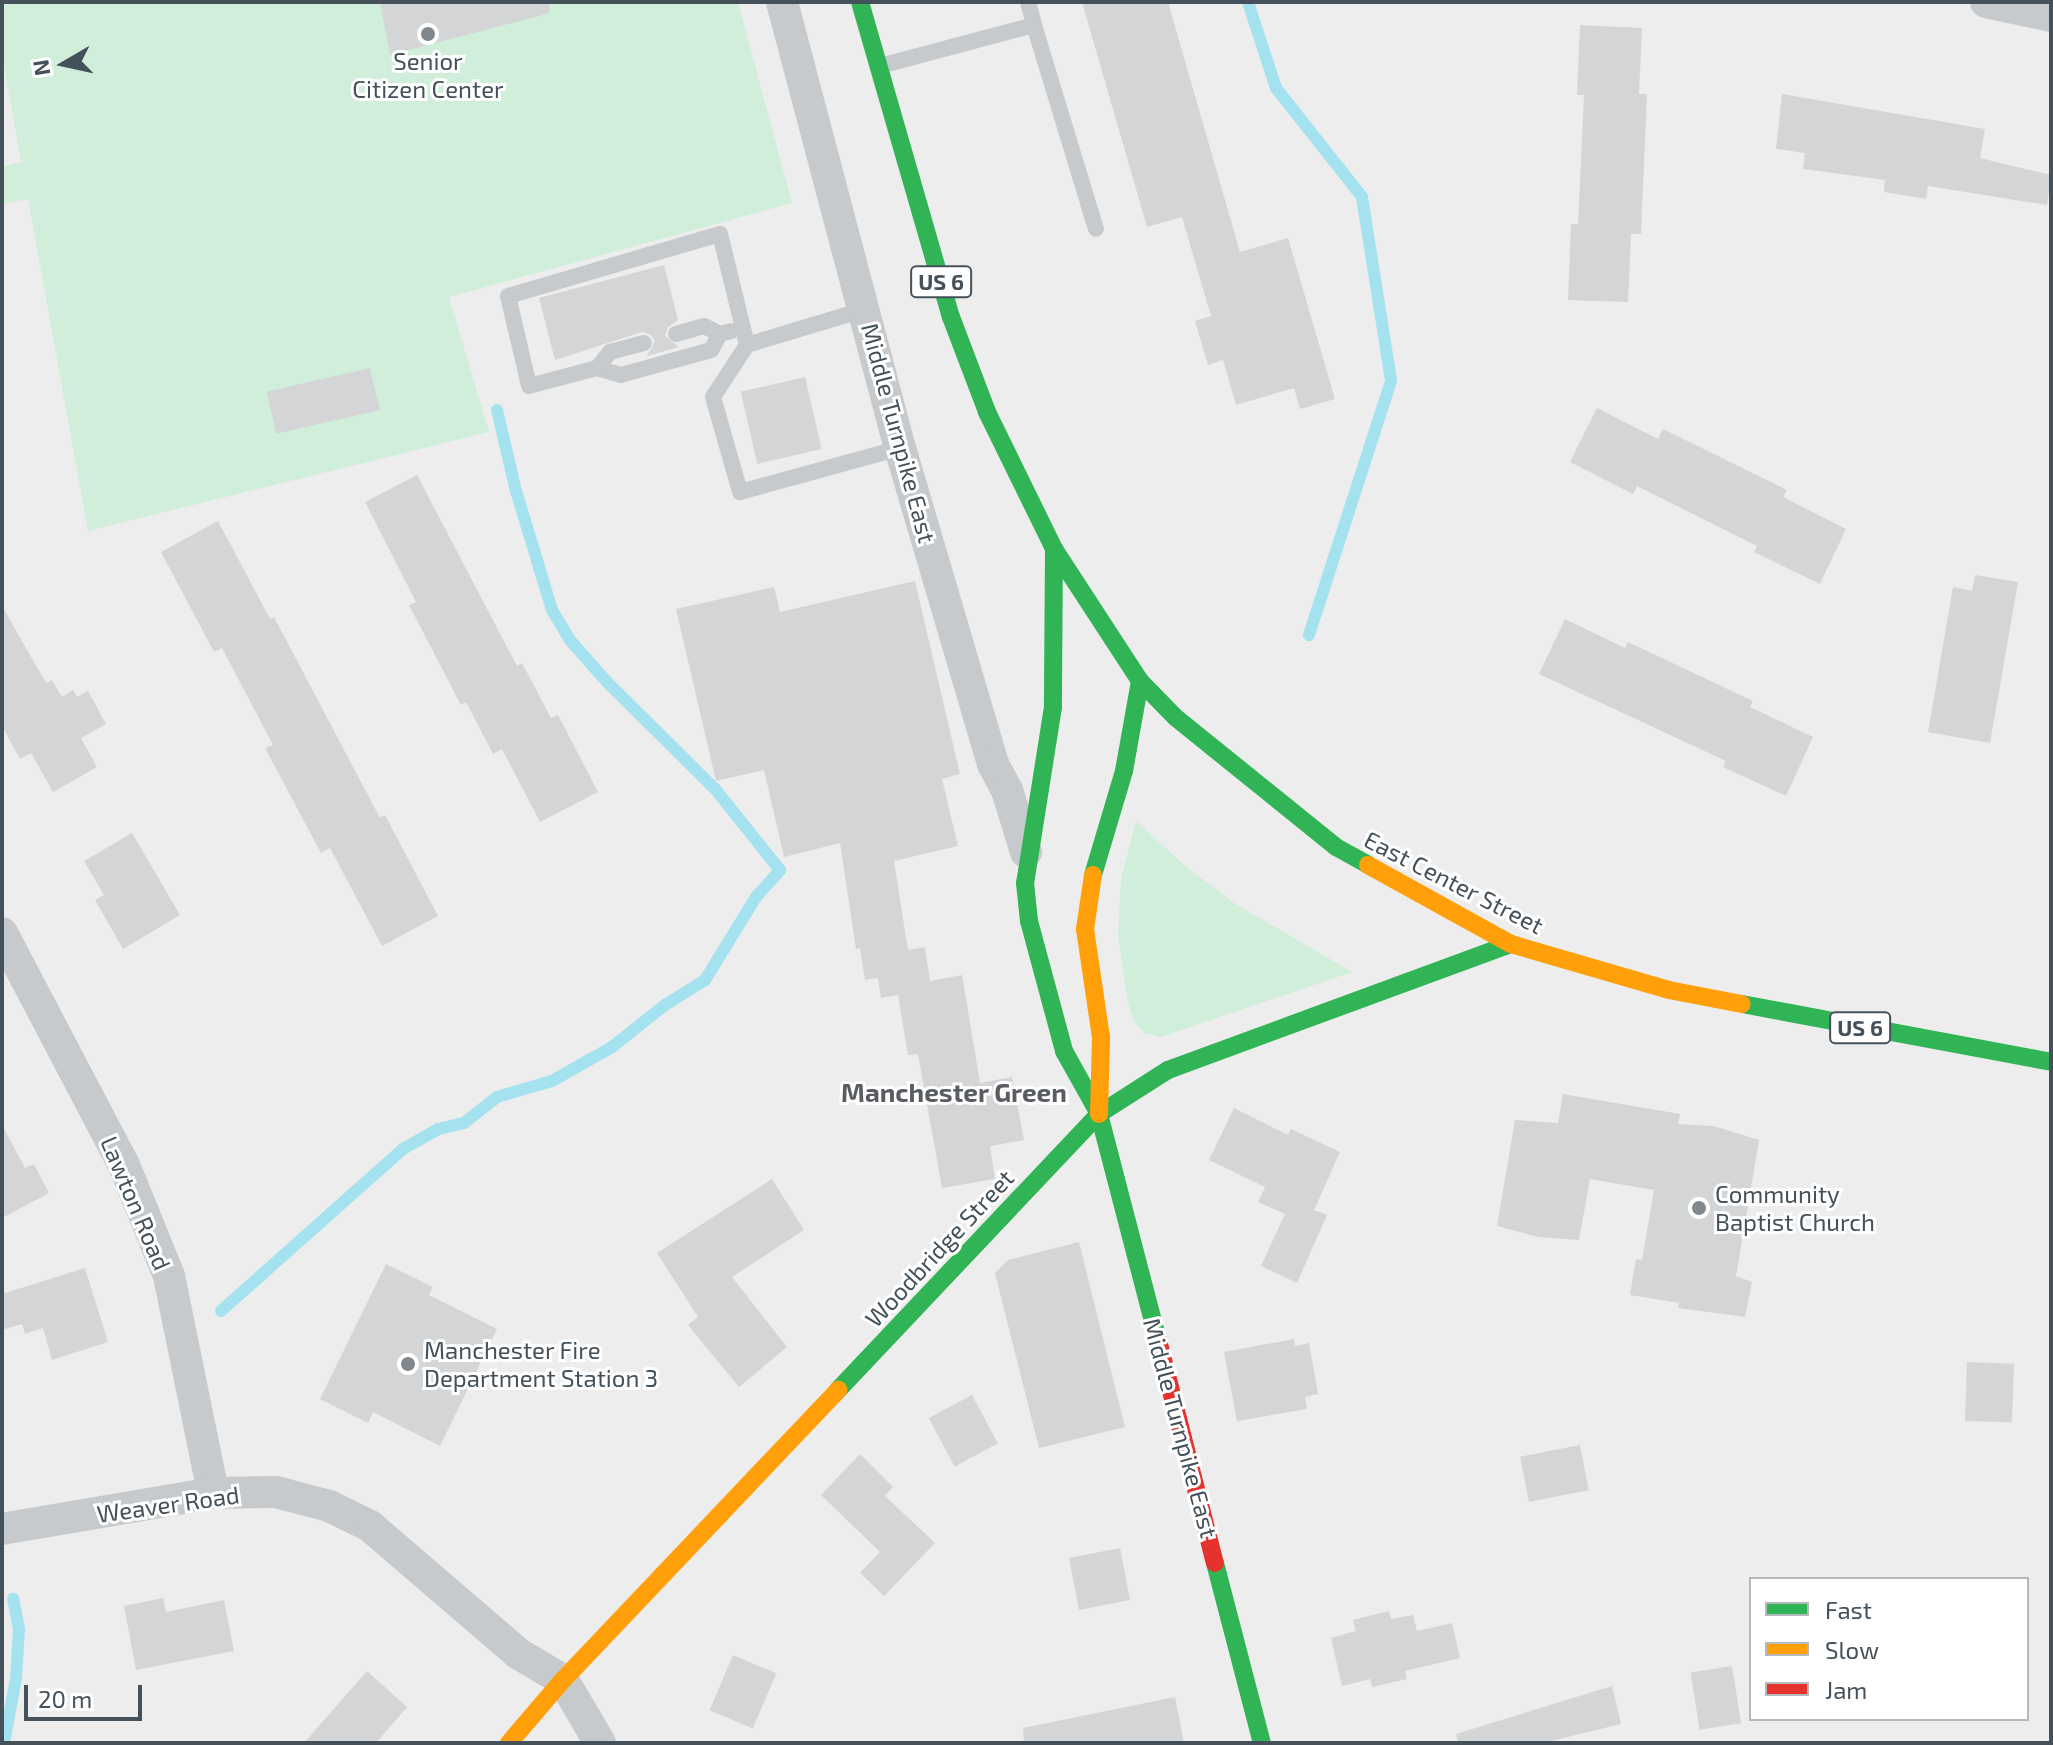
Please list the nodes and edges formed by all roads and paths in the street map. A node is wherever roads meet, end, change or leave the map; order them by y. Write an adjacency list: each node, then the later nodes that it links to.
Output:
1 (782, 2): 9 (street, Middle Turnpike East)
2 (860, 2): 7 (main road, Middle Turnpike East / US 6)
3 (1028, 2): 6 (lane)
4 (1986, 2): 5 (street)
5 (2051, 16)
6 (1034, 25): 7 (lane); 8 (lane)
7 (879, 66): 17 (main road, Middle Turnpike East / US 6)
8 (1096, 229)
9 (866, 309): 14 (lane); 16 (street, Middle Turnpike East)
10 (743, 327): 12 (lane); 14 (lane); 15 (lane)
11 (676, 334): 12 (lane)
12 (720, 334): 15 (lane)
13 (644, 343): 15 (lane)
14 (747, 345): 16 (lane)
15 (597, 368)
16 (900, 448): 19 (street, Middle Turnpike East)
17 (1054, 549): 18 (main road, East Center Street / US 6); 19 (main road, Middle Turnpike East)
18 (1140, 681): 21 (main road, East Center Street / US 6); 23 (main road, Middle Turnpike East)
19 (1028, 859): 23 (main road, Middle Turnpike East)
20 (2, 933): 24 (street, Lawton Road)
21 (1511, 944): 22 (main road, East Center Street / US 6); 23 (main road, Woodbridge Street)
22 (2051, 1062)
23 (1099, 1114): 26 (main road, Woodbridge Street); 29 (main road, Middle Turnpike East)
24 (213, 1493): 25 (street, Weaver Road); 26 (street, Weaver Road)
25 (2, 1529)
26 (563, 1680): 27 (main road, Woodbridge Street); 28 (street)
27 (509, 1743)
28 (600, 1743)
29 (1262, 1743)

